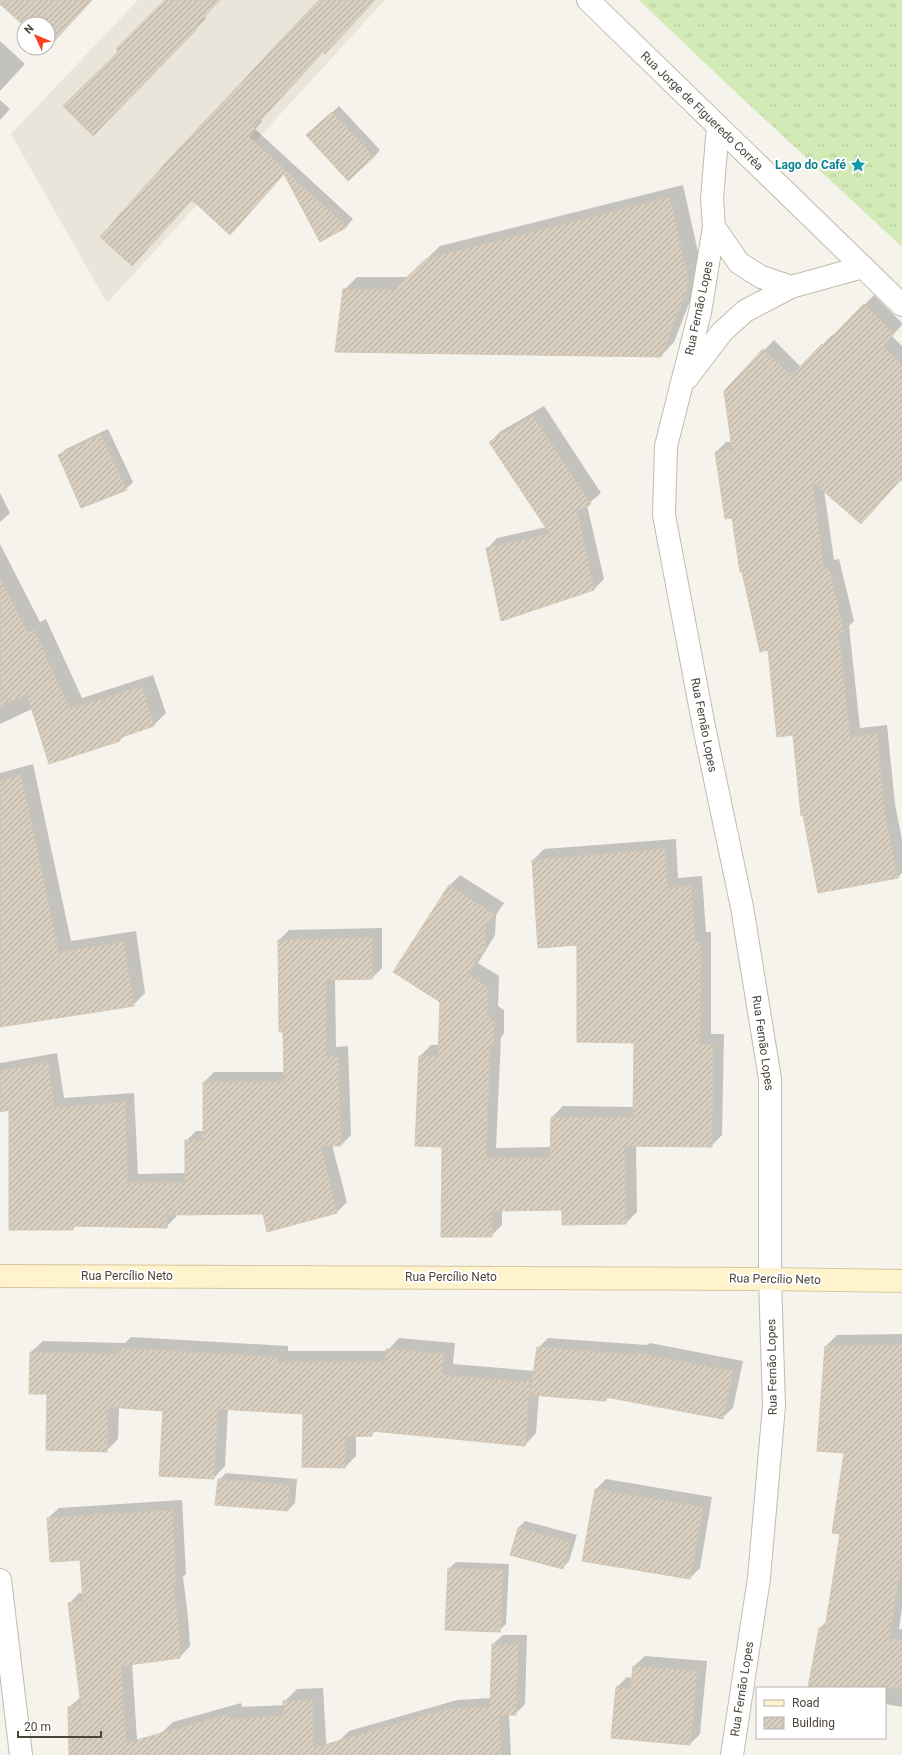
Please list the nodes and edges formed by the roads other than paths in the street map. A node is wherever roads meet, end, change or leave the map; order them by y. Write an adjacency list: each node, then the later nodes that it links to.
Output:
1 (588, 0): 2 (street, Rua Jorge de Figueredo Corrêa)
2 (718, 126): 3 (street, Rua Fernão Lopes); 4 (street, Rua Jorge de Figueredo Corrêa)
3 (714, 227): 5 (street); 7 (street, Rua Fernão Lopes)
4 (863, 267): 5 (street, Rua Fernão Lopes); 6 (street, Rua Jorge de Figueredo Corrêa)
5 (791, 287): 7 (street, Rua Fernão Lopes)
6 (902, 304)
7 (681, 387): 9 (street, Rua Fernão Lopes)
8 (0, 1276): 9 (main road, Rua Percílio Neto)
9 (770, 1278): 10 (main road, Rua Percílio Neto); 13 (street, Rua Fernão Lopes)
10 (902, 1281)
11 (0, 1580): 12 (street)
12 (21, 1755)
13 (732, 1755)

